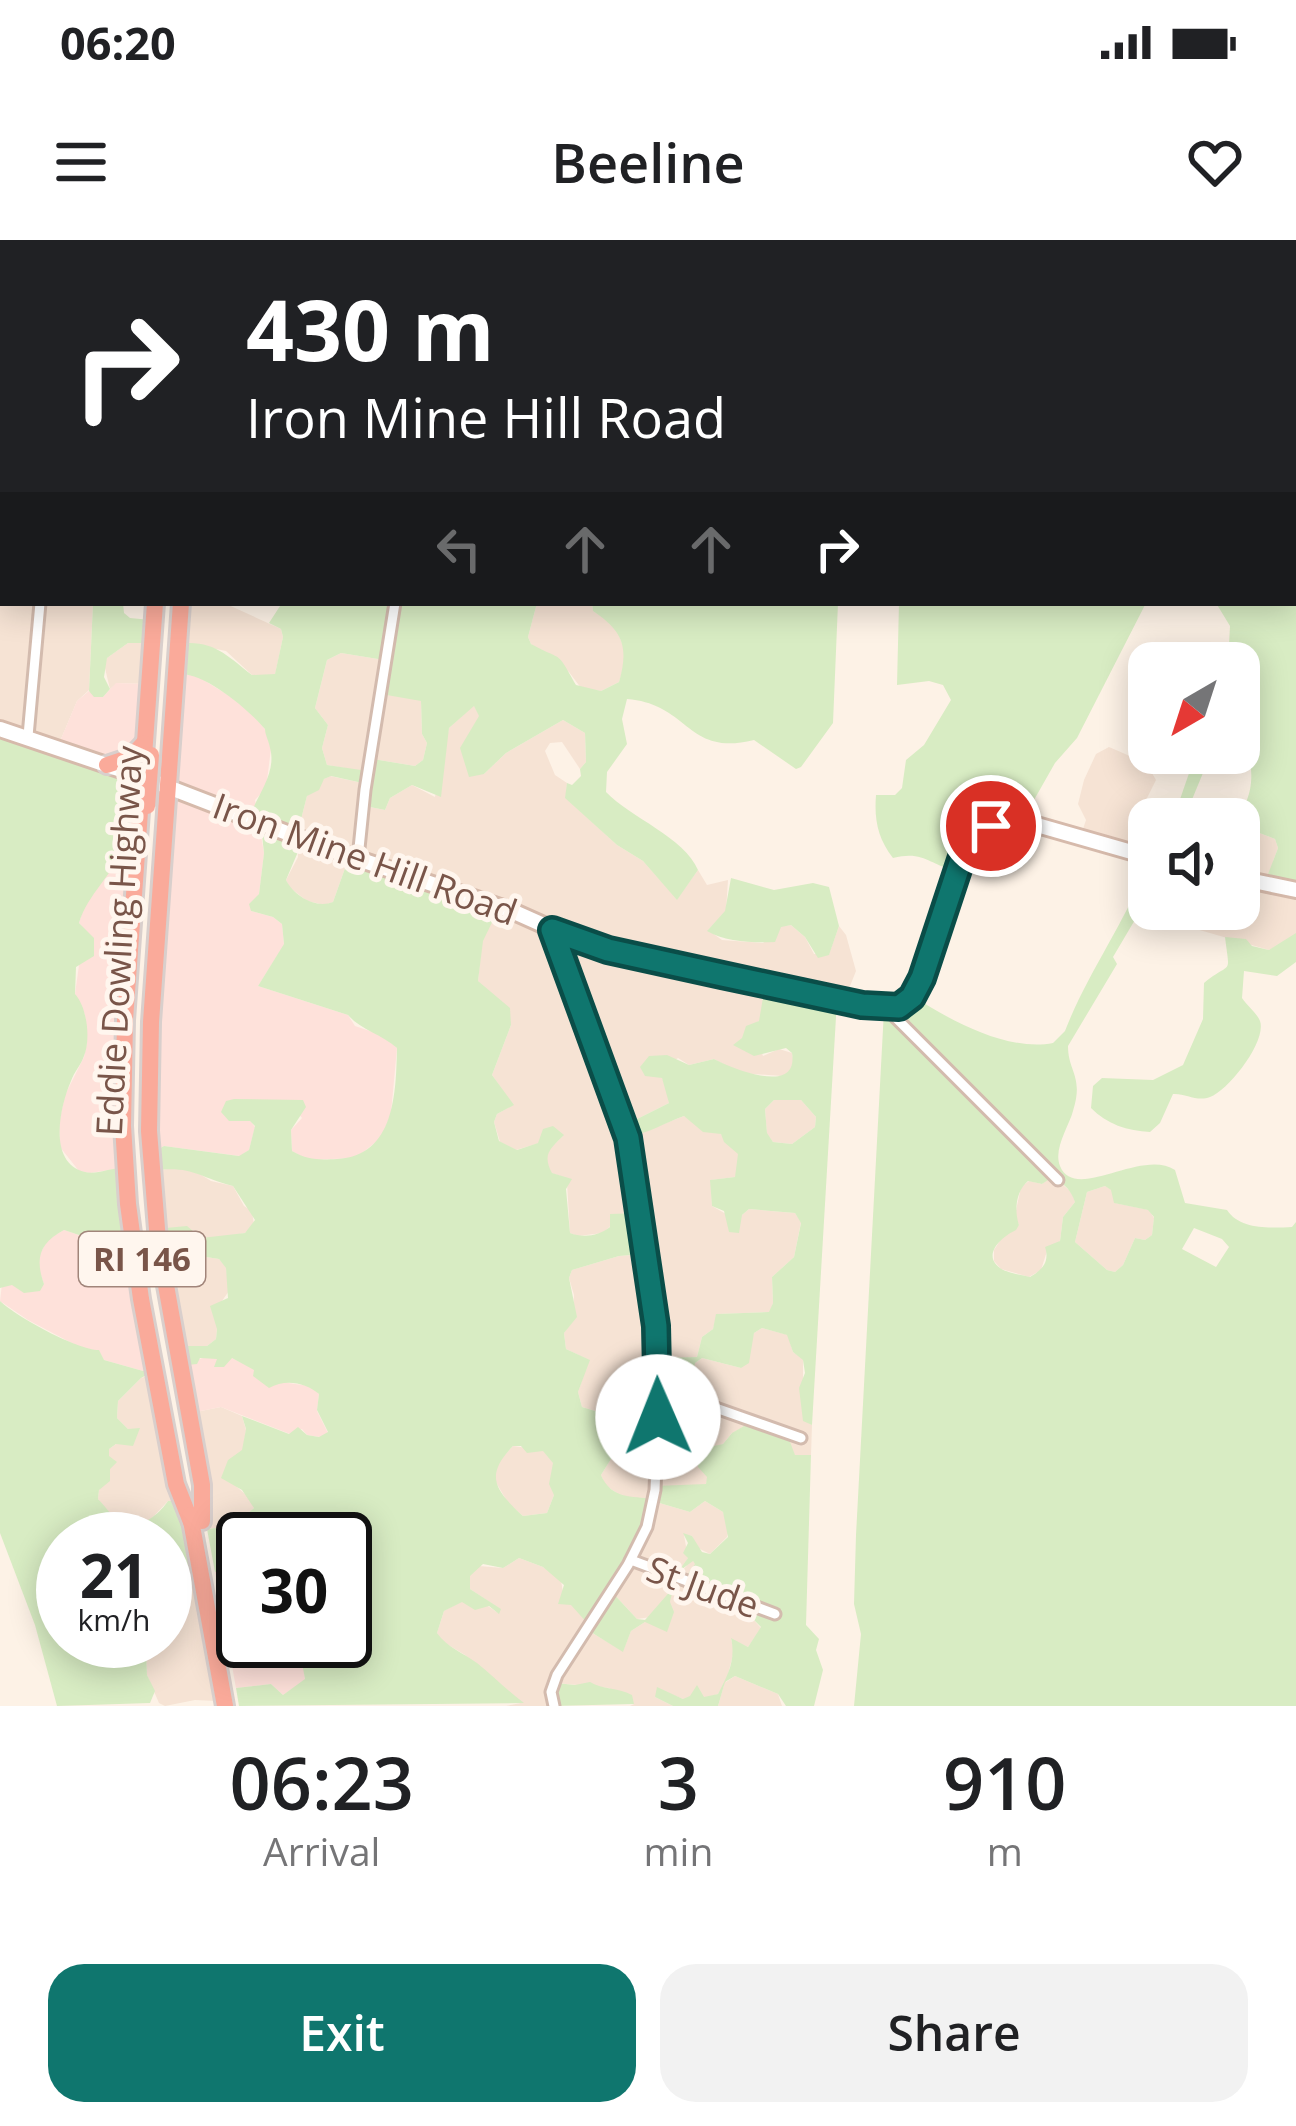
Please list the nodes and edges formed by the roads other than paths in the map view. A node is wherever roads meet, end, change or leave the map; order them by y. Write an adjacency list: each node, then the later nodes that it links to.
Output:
1 (40, 606): 7 (street)
2 (159, 606): 8 (highway, Eddie Dowling Highway / RI 146)
3 (176, 606): 8 (highway, Eddie Dowling Highway / RI 146)
4 (177, 606): 11 (highway)
5 (394, 606): 14 (street)
6 (0, 729): 7 (street, Iron Mine Hill Road)
7 (28, 736): 9 (street, Iron Mine Hill Road)
8 (152, 751): 9 (highway); 10 (highway); 12 (highway, Eddie Dowling Highway / RI 146, bridge)
9 (113, 768): 10 (street, Iron Mine Hill Road); 12 (highway)
10 (142, 777): 11 (street, Iron Mine Hill Road); 12 (highway)
11 (167, 787): 14 (street, Iron Mine Hill Road); 22 (highway)
12 (147, 805): 22 (highway, Eddie Dowling Highway / RI 146)
13 (1128, 851): 18 (street)
14 (358, 859): 17 (street, Iron Mine Hill Road)
15 (1260, 882): 16 (street)
16 (1296, 890)
17 (552, 930): 18 (street, Iron Mine Hill Road); 20 (street)
18 (886, 1008): 19 (street)
19 (1058, 1180)
20 (659, 1388): 21 (street); 23 (street)
21 (801, 1438)
22 (196, 1522): 25 (highway, Eddie Dowling Highway / RI 146); 26 (highway, Eddie Dowling Highway / RI 146)
23 (631, 1560): 24 (street, St Jude); 27 (street)
24 (775, 1614)
25 (225, 1706)
26 (236, 1706)
27 (554, 1706)

